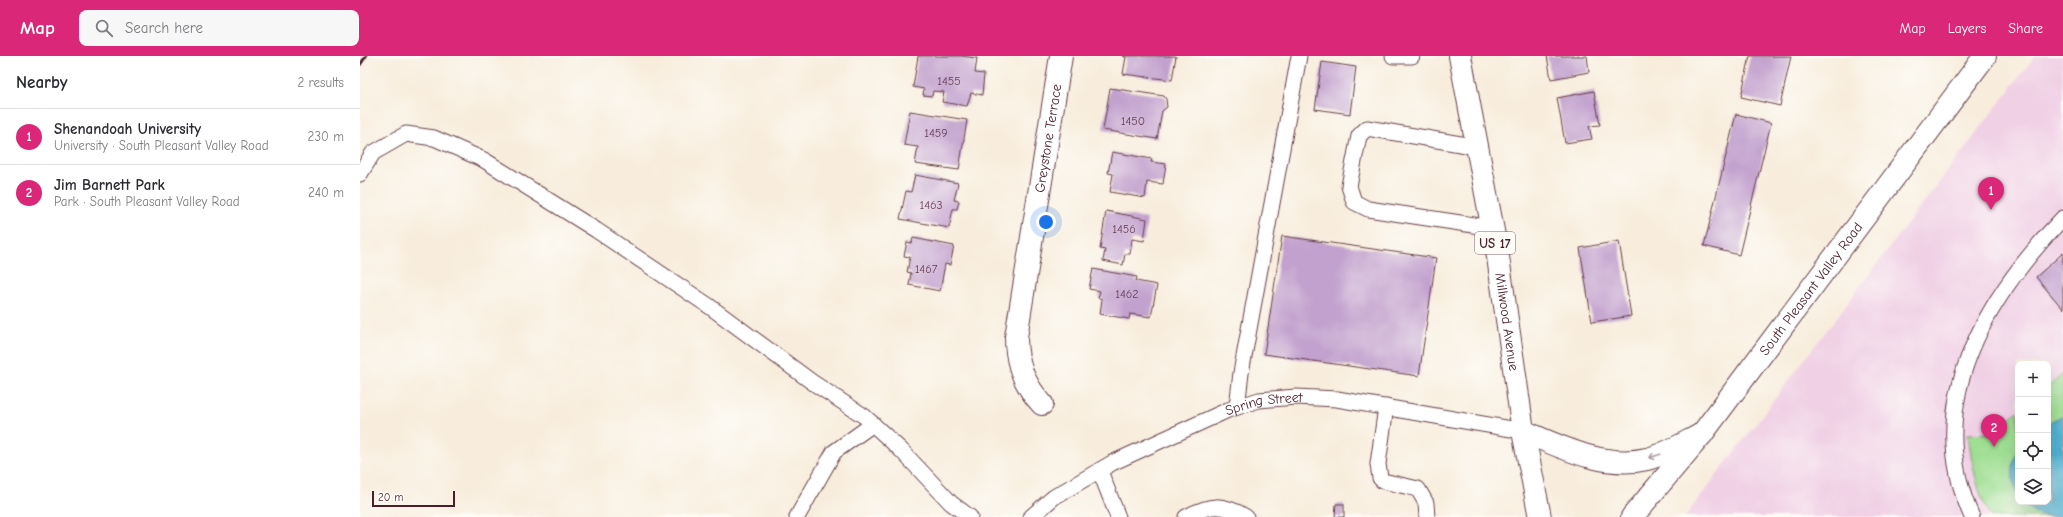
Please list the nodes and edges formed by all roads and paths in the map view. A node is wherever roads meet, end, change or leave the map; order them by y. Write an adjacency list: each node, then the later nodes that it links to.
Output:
1 (1061, 56): 11 (main road, Greystone Terrace)
2 (1299, 56): 12 (lane)
3 (1393, 56): 4 (lane)
4 (1412, 56)
5 (1460, 56): 7 (main road, Millwood Avenue / US 17)
6 (1985, 56): 16 (main road, South Pleasant Valley Road)
7 (1478, 147): 10 (main road, Millwood Avenue / US 17); 10 (lane)
8 (360, 174): 14 (lane)
9 (2063, 218): 27 (lane)
10 (1492, 228): 15 (main road, Millwood Avenue / US 17)
11 (1042, 404)
12 (1237, 406): 13 (lane, Spring Street); 17 (lane, Spring Street)
13 (1386, 407): 15 (lane, Spring Street); 24 (lane)
14 (873, 424): 18 (lane); 19 (lane)
15 (1523, 431): 16 (main road, one-way to 15); 25 (main road, Millwood Avenue / US 17)
16 (1702, 434): 26 (main road, South Pleasant Valley Road)
17 (1100, 471): 20 (lane, Spring Street); 21 (lane)
18 (797, 517)
19 (970, 517)
20 (1031, 517)
21 (1118, 517)
22 (1186, 517): 23 (lane)
23 (1246, 517)
24 (1427, 517)
25 (1540, 517)
26 (1632, 517)
27 (1972, 517)

